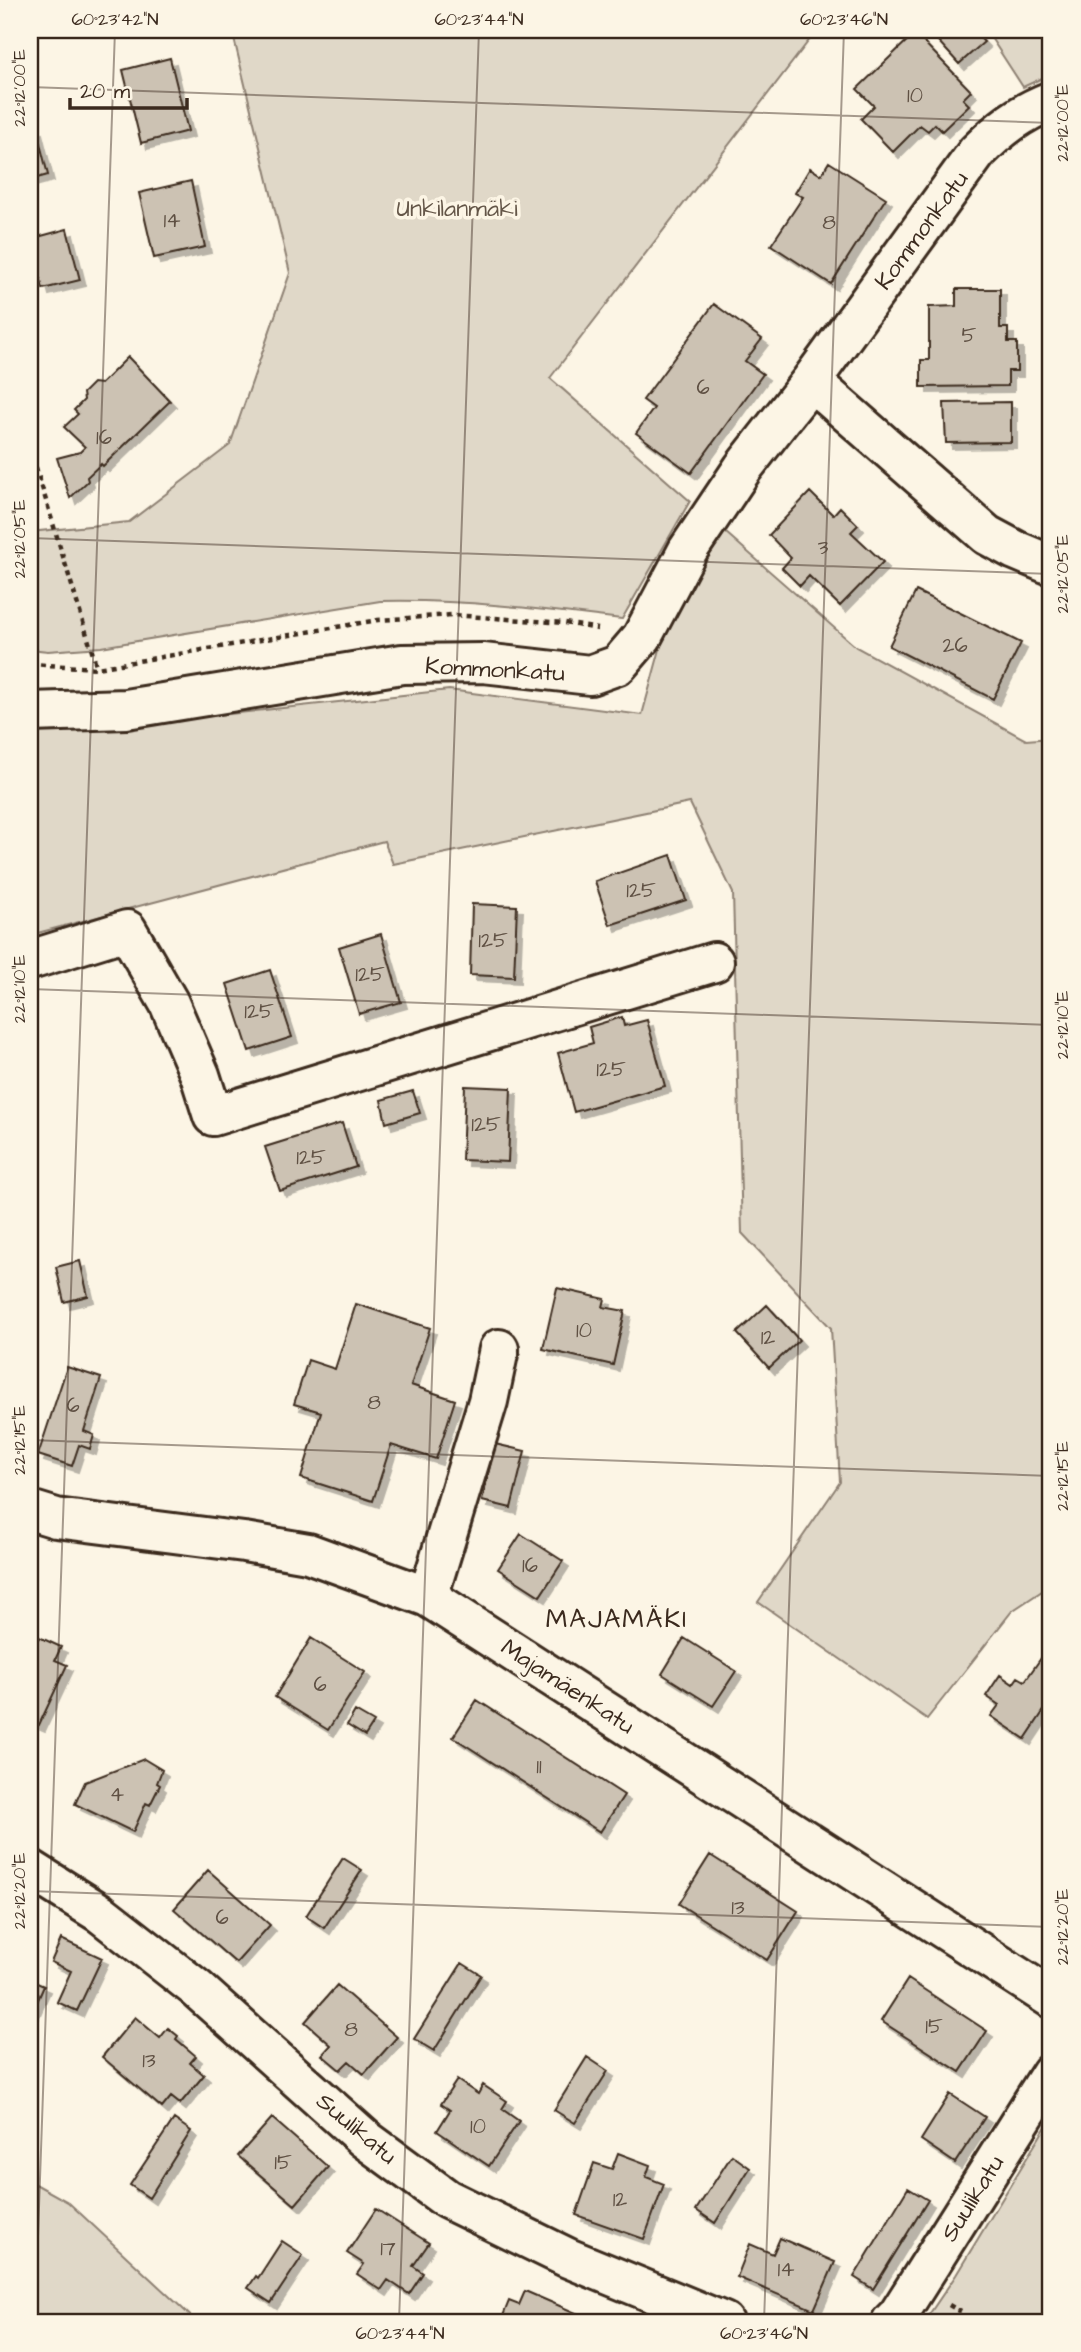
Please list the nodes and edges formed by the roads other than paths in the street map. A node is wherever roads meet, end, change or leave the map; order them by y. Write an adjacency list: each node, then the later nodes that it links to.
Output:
1 (1051, 100): 2 (street, Kommonkatu)
2 (811, 381): 3 (street); 4 (street, Kommonkatu)
3 (1051, 565)
4 (30, 712)
5 (30, 960): 6 (street)
6 (714, 962)
7 (499, 1349): 9 (street)
8 (30, 1510): 9 (street, Majamäenkatu)
9 (428, 1597): 11 (street, Majamäenkatu)
10 (30, 1869): 13 (street, Suulikatu)
11 (1049, 1993)
12 (1051, 2073): 14 (street, Suulikatu)
13 (724, 2322)
14 (891, 2322)

